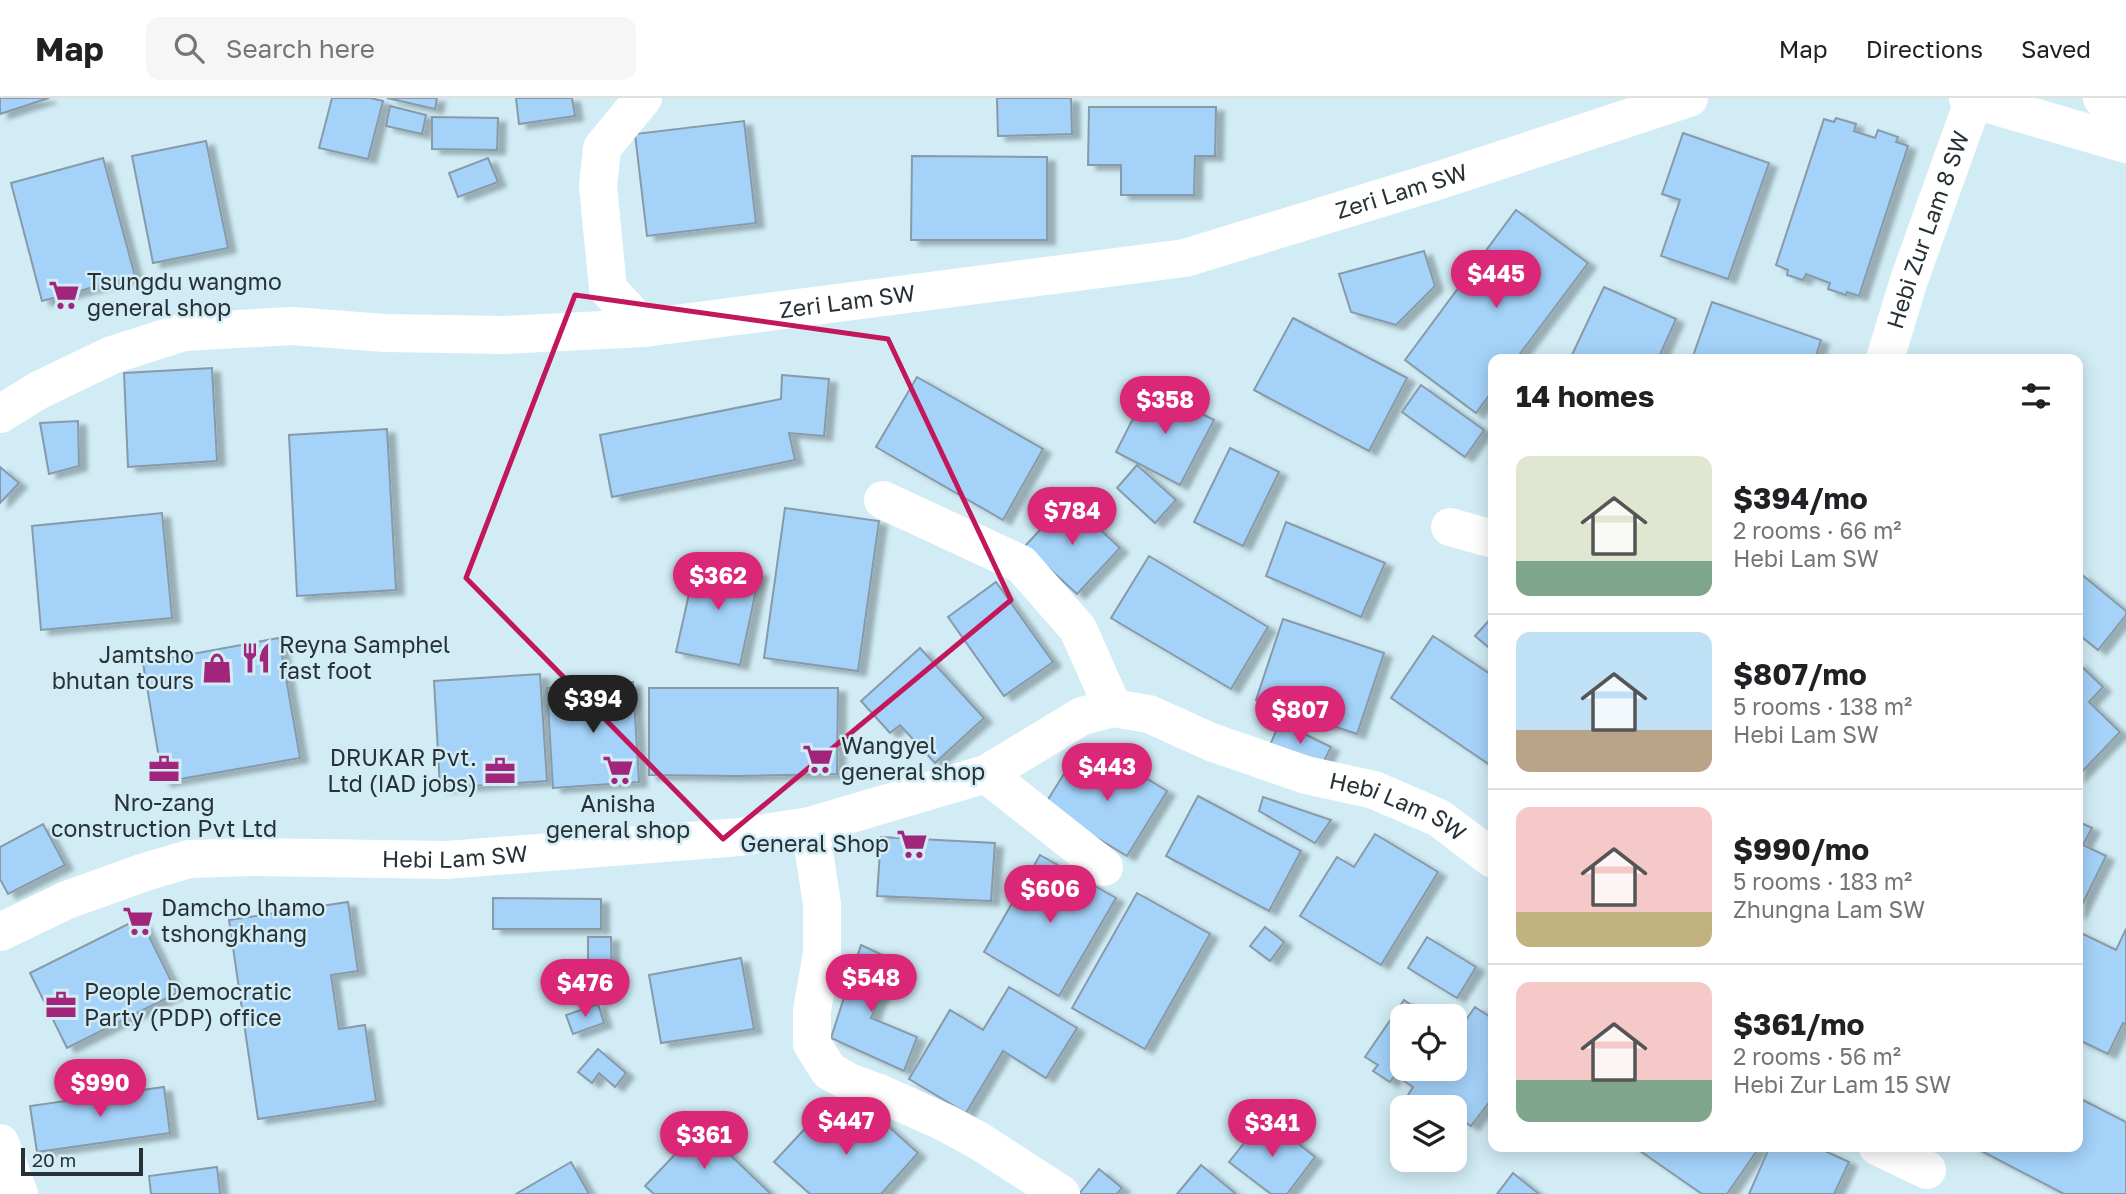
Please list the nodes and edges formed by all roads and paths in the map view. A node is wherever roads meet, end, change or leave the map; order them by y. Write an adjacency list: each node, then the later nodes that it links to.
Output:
1 (643, 98): 7 (street)
2 (1689, 98): 7 (street, Zeri Lam SW)
3 (2102, 98): 5 (street)
4 (1971, 99): 6 (street); 8 (street, Hebi Zur Lam 8 SW)
5 (2126, 121)
6 (2126, 144)
7 (644, 328): 9 (street, Zeri Lam SW)
8 (1887, 354)
9 (0, 414)
10 (883, 500): 13 (street)
11 (1450, 527): 12 (street)
12 (1488, 538)
13 (1113, 708): 14 (street, Hebi Lam SW); 16 (street, Hebi Lam SW)
14 (986, 774): 15 (street, Hebi Lam SW); 17 (street)
15 (810, 826): 18 (street, Hebi Lam SW); 23 (street)
16 (1488, 855)
17 (1104, 867)
18 (0, 932)
19 (0, 1143): 22 (street)
20 (1890, 1152): 21 (street)
21 (1927, 1170)
22 (19, 1194)
23 (1061, 1194)

